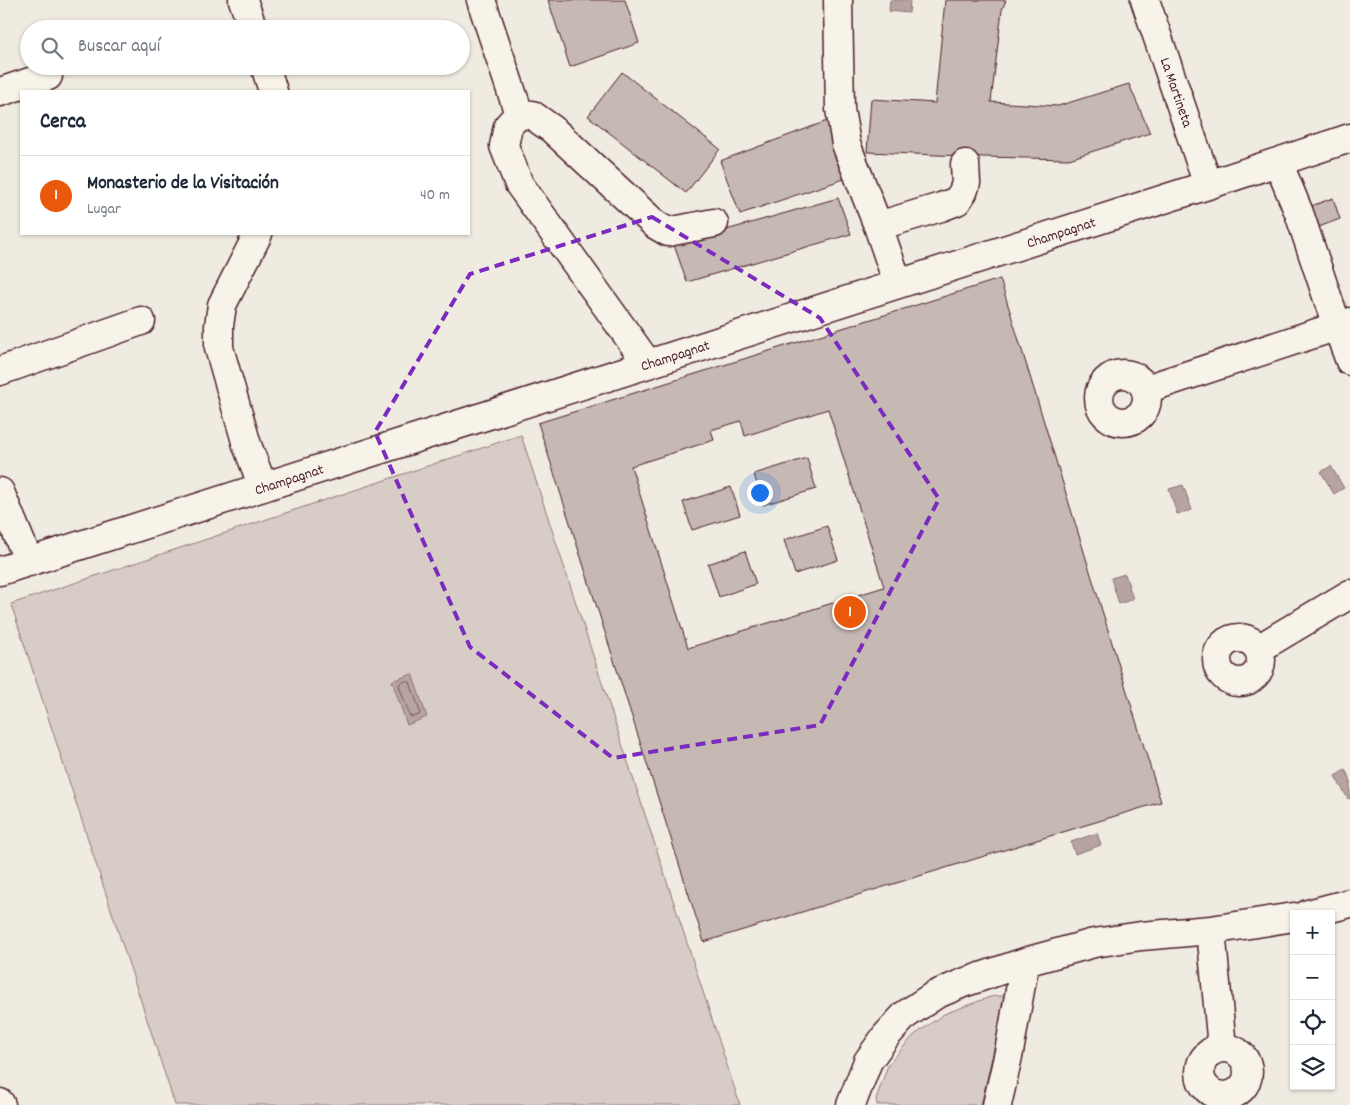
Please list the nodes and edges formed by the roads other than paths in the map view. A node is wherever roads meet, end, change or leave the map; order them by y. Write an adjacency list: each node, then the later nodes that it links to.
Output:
1 (243, 0): 5 (street)
2 (481, 0): 10 (street)
3 (838, 0): 16 (street)
4 (1145, 0): 14 (street, La Martineta)
5 (250, 20)
6 (268, 75): 8 (street)
7 (48, 76): 9 (street)
8 (273, 90)
9 (0, 92)
10 (519, 114): 15 (street); 22 (street)
11 (1350, 138): 12 (street, Champagnat)
12 (1278, 162): 14 (street, Champagnat); 20 (street)
13 (965, 164): 16 (street)
14 (1208, 185): 18 (street, Champagnat)
15 (714, 223)
16 (878, 226): 18 (street)
17 (257, 235): 25 (street)
18 (898, 284): 22 (street, Champagnat)
19 (141, 321): 23 (street)
20 (1343, 324): 21 (street); 24 (street)
21 (1350, 361)
22 (648, 364): 25 (street, Champagnat)
23 (0, 371)
24 (1146, 389)
25 (262, 487): 27 (street, Champagnat)
26 (0, 492): 27 (street)
27 (29, 562): 28 (street, Champagnat)
28 (0, 571)
29 (1350, 594): 30 (street)
30 (1258, 649)
31 (1350, 903): 32 (street)
32 (1323, 910)
33 (1290, 918): 34 (street)
34 (1211, 930): 35 (street); 36 (street)
35 (1025, 962): 37 (street); 38 (street)
36 (1222, 1048)
37 (851, 1105)
38 (997, 1105)

